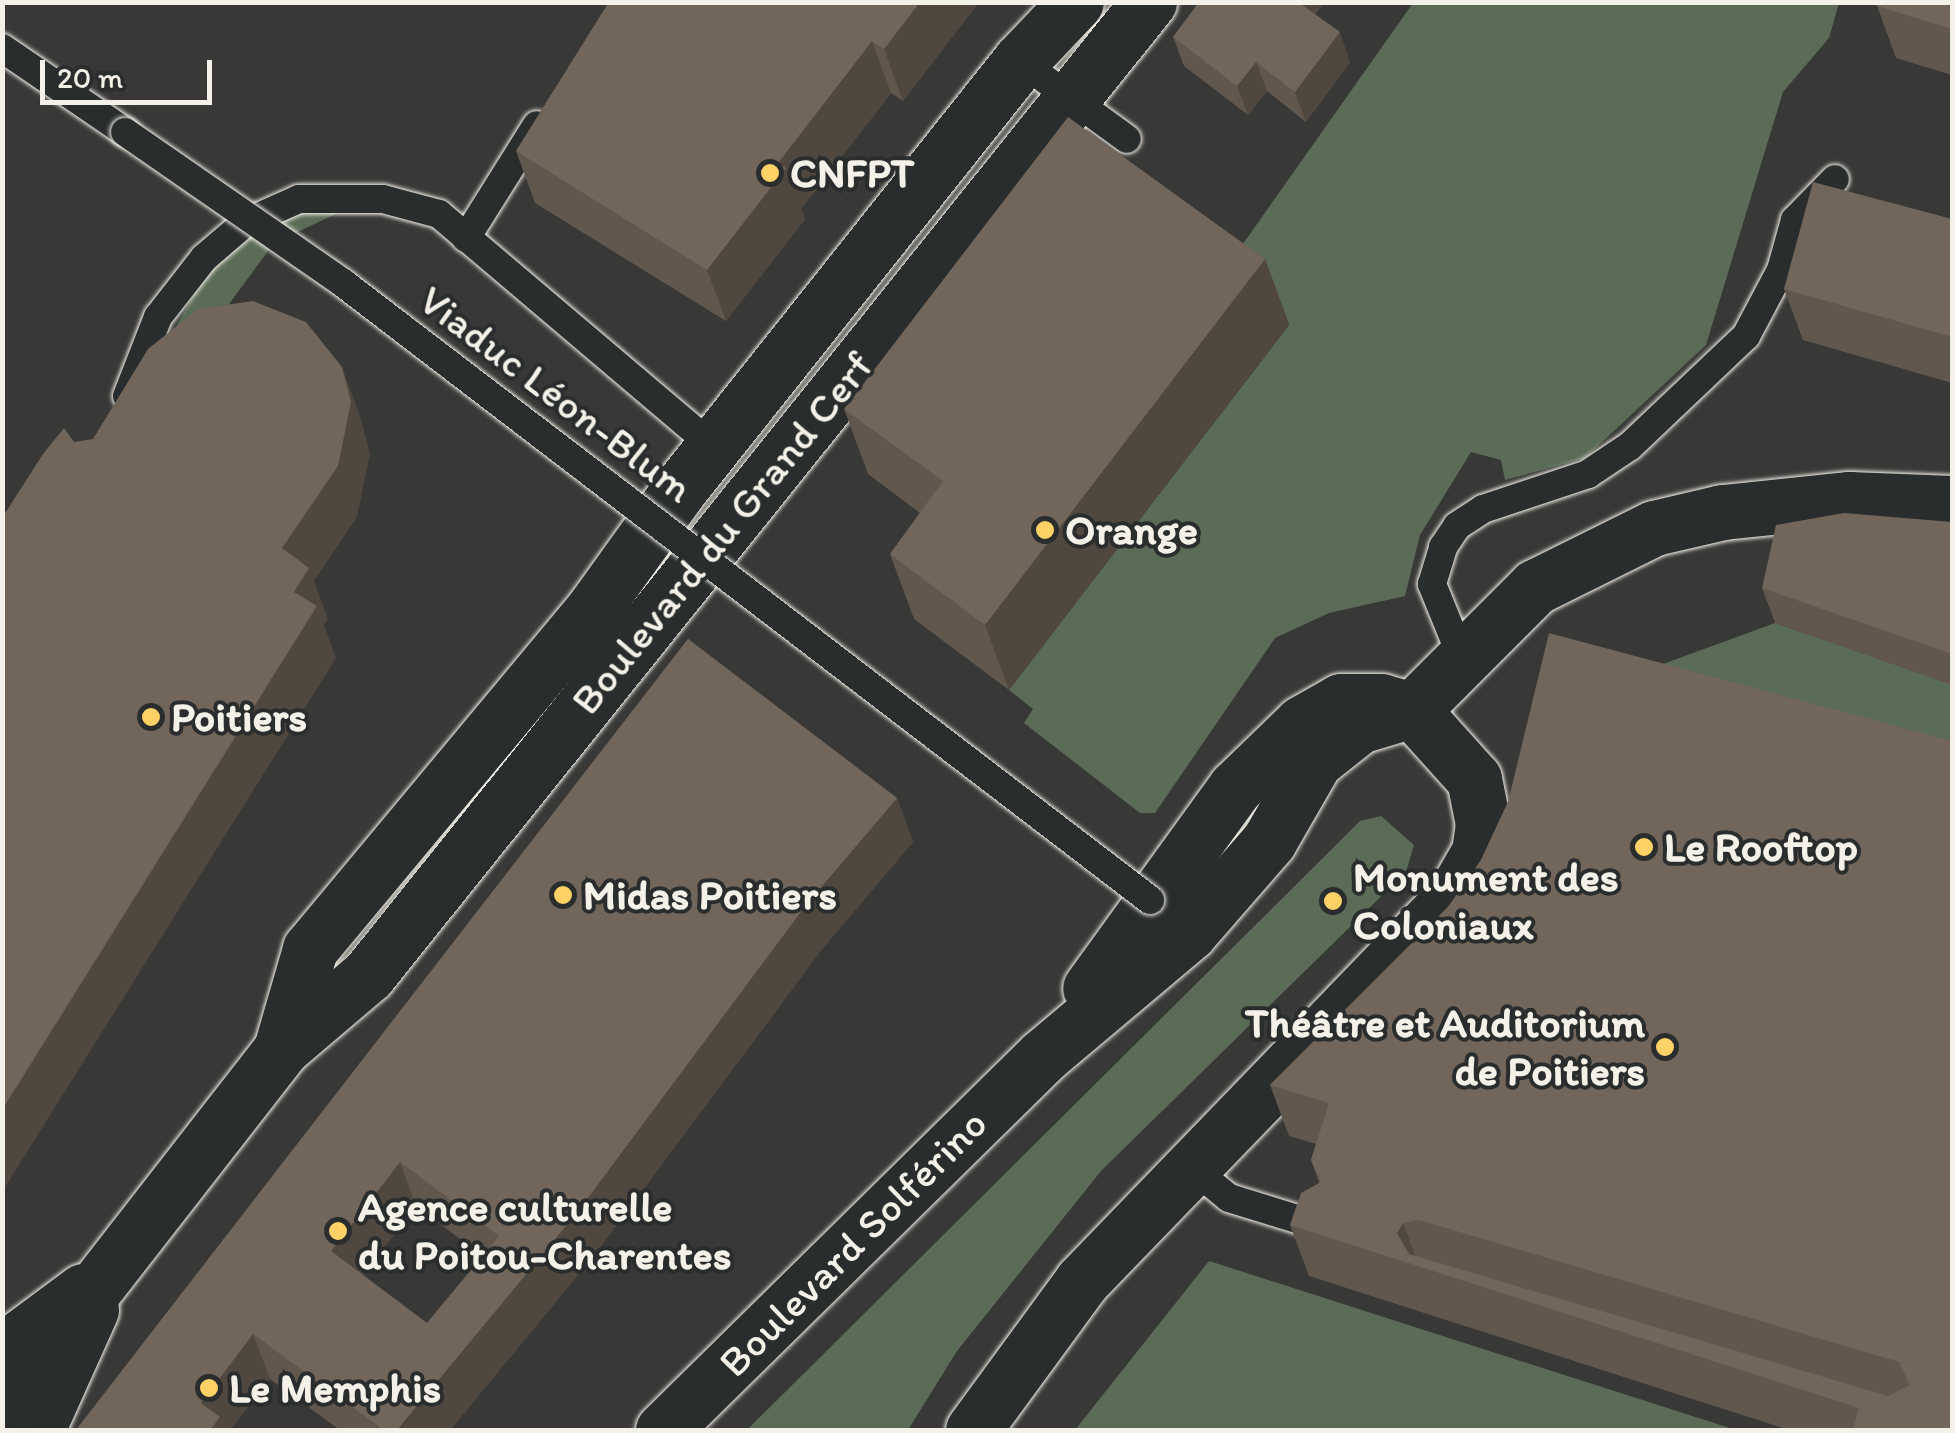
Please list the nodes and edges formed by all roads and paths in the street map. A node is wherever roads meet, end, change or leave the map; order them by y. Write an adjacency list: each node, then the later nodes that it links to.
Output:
1 (1076, 2): 4 (main road, Boulevard du Grand Cerf)
2 (1149, 2): 5 (main road, Boulevard du Grand Cerf)
3 (2, 48): 15 (lane, Viaduc Léon-Blum, bridge)
4 (1020, 62): 5 (lane); 11 (main road, Boulevard du Grand Cerf)
5 (1072, 100): 7 (lane); 16 (main road, Boulevard du Grand Cerf)
6 (550, 104): 9 (lane)
7 (1126, 139)
8 (1834, 179): 13 (lane)
9 (466, 238): 10 (lane); 11 (lane)
10 (116, 424)
11 (715, 448): 16 (main road, Boulevard du Grand Cerf)
12 (1952, 503): 13 (main road)
13 (1462, 658): 14 (main road)
14 (1412, 710): 15 (main road, Boulevard Solférino); 17 (main road)
15 (1170, 916): 23 (main road, Boulevard Solférino)
16 (281, 1049): 19 (main road, Boulevard du Grand Cerf)
17 (1190, 1166): 18 (lane); 24 (main road)
18 (1324, 1227)
19 (109, 1271): 20 (main road, Boulevard du Grand Cerf); 21 (main road, Boulevard du Grand Cerf); 22 (main road, Boulevard du Grand Cerf)
20 (2, 1350)
21 (2, 1408)
22 (36, 1430)
23 (664, 1430)
24 (973, 1430)

